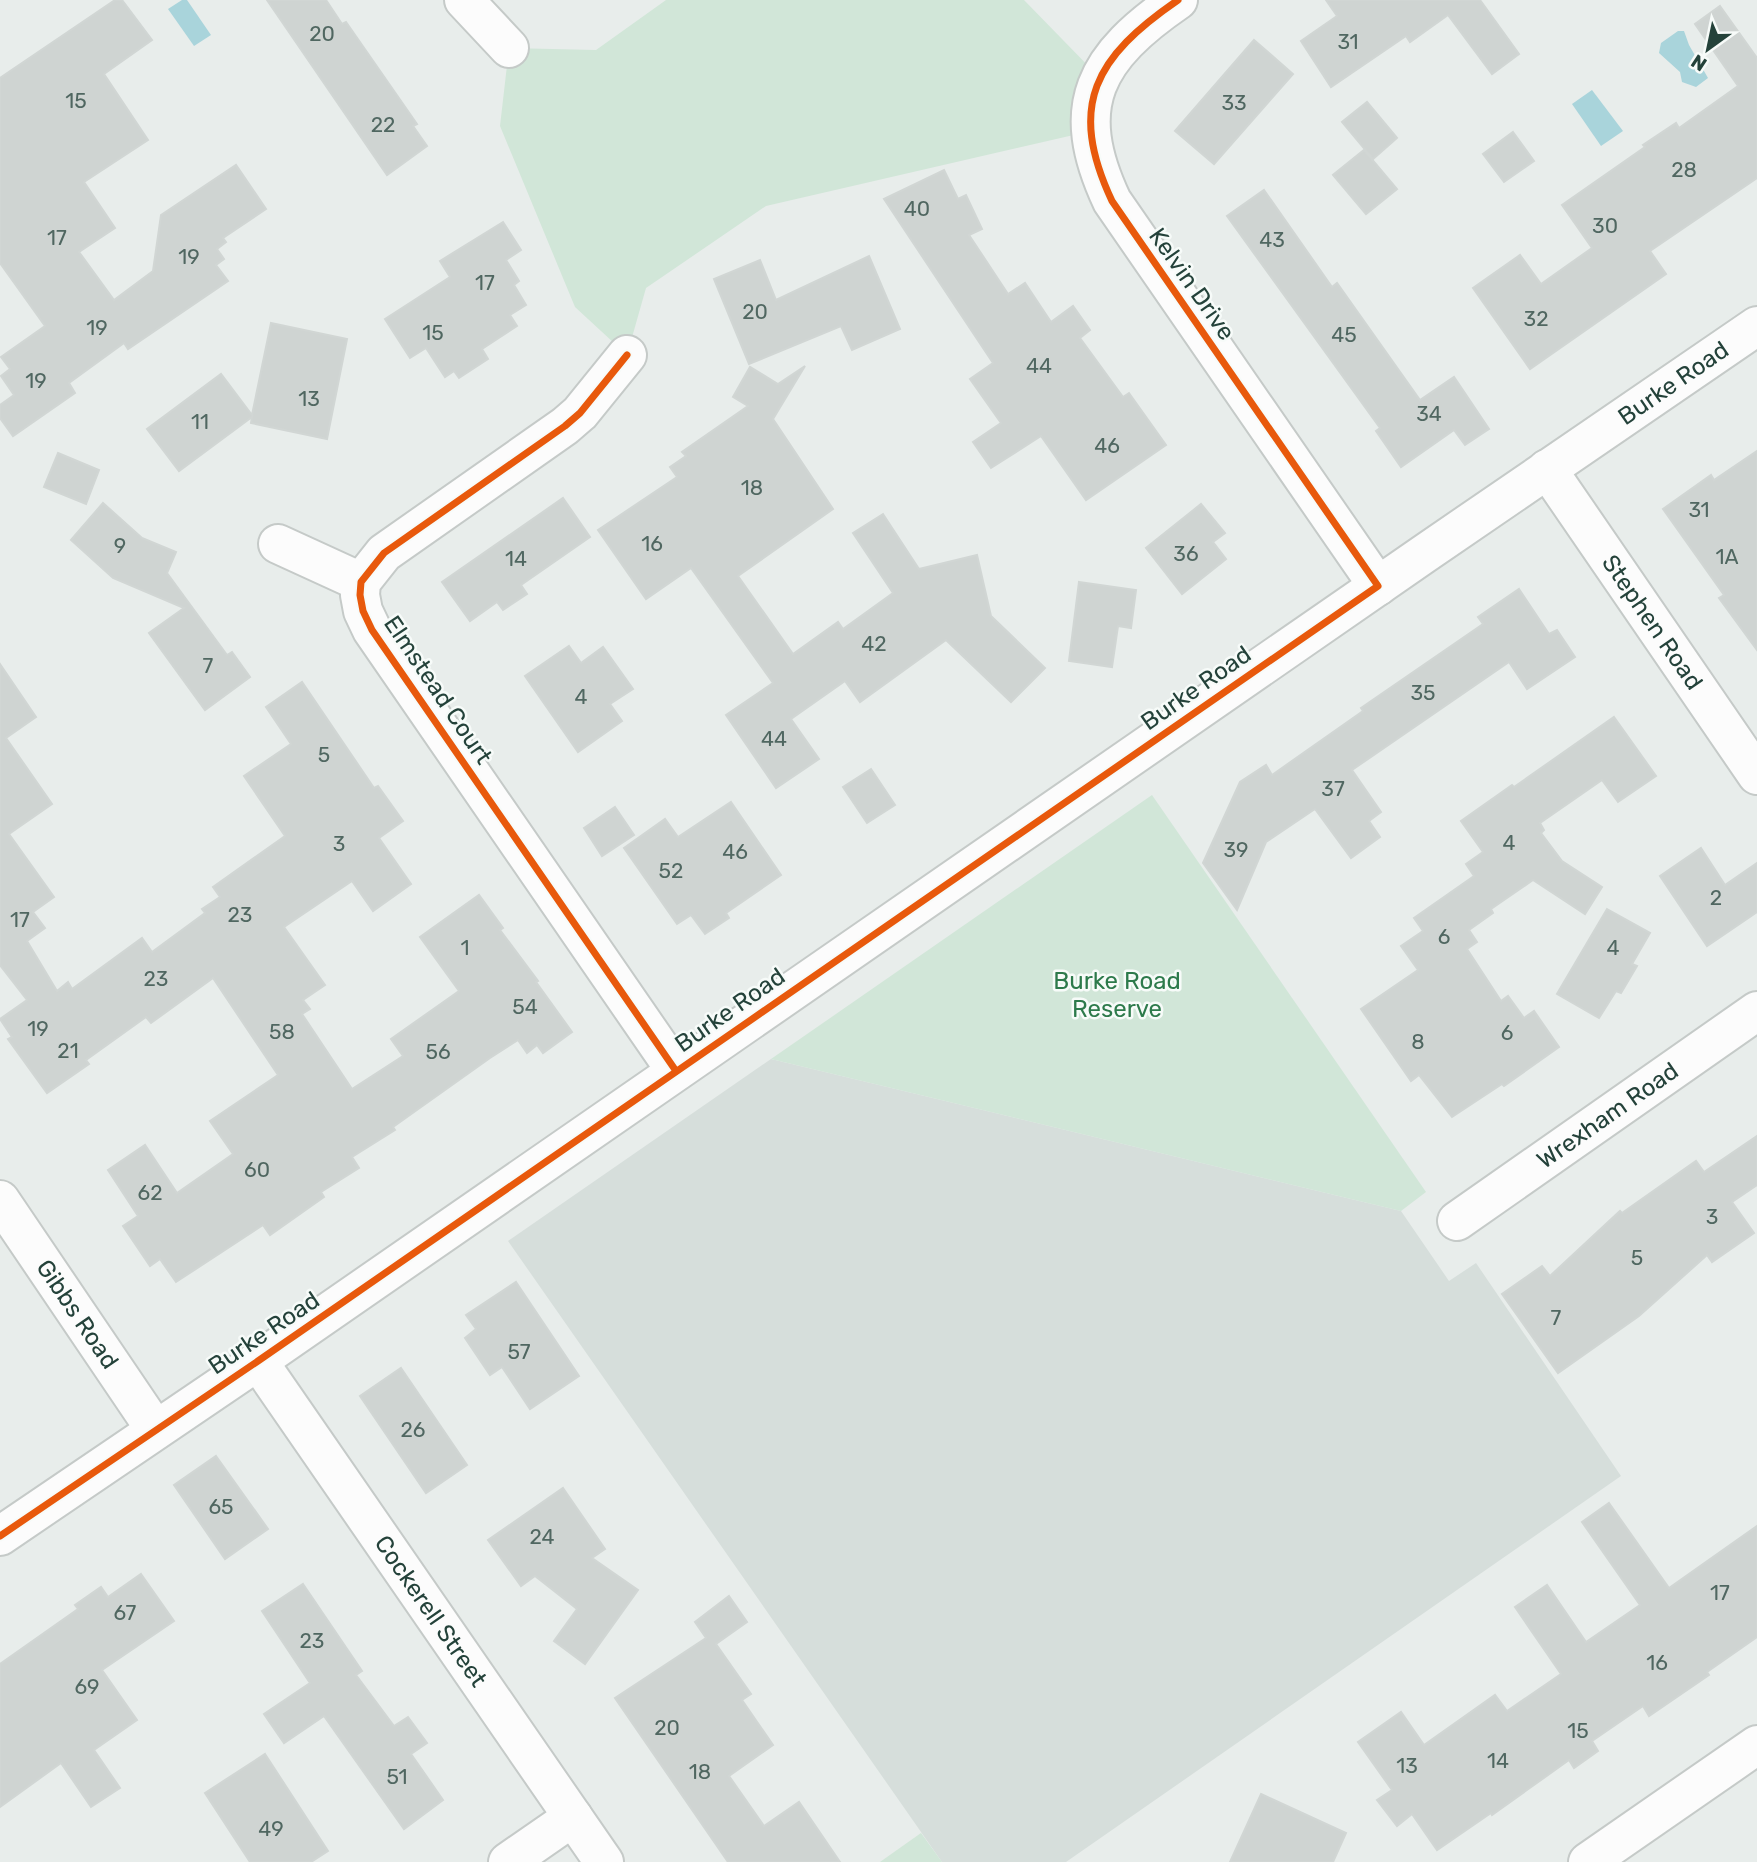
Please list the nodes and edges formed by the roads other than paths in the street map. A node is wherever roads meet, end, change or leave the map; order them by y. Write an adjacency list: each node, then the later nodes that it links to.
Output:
1 (464, 0): 3 (street)
2 (1178, 0): 9 (street, Kelvin Drive)
3 (509, 48)
4 (1757, 326): 6 (street, Burke Road)
5 (627, 355): 8 (street)
6 (1546, 469): 9 (street, Burke Road); 10 (street, Stephen Road)
7 (278, 544): 8 (street)
8 (362, 582): 12 (street, Elmstead Court)
9 (1377, 586): 12 (street, Burke Road)
10 (1757, 775)
11 (1757, 1011): 14 (street, Wrexham Road)
12 (676, 1071): 15 (street, Burke Road)
13 (0, 1200): 16 (street, Gibbs Road)
14 (1457, 1221)
15 (258, 1361): 16 (street, Burke Road); 19 (street, Cockerell Street)
16 (155, 1429): 17 (street, Burke Road)
17 (0, 1536)
18 (1757, 1745): 22 (street)
19 (573, 1817): 20 (street); 21 (street, Cockerell Street)
20 (508, 1862)
21 (604, 1862)
22 (1588, 1862)

